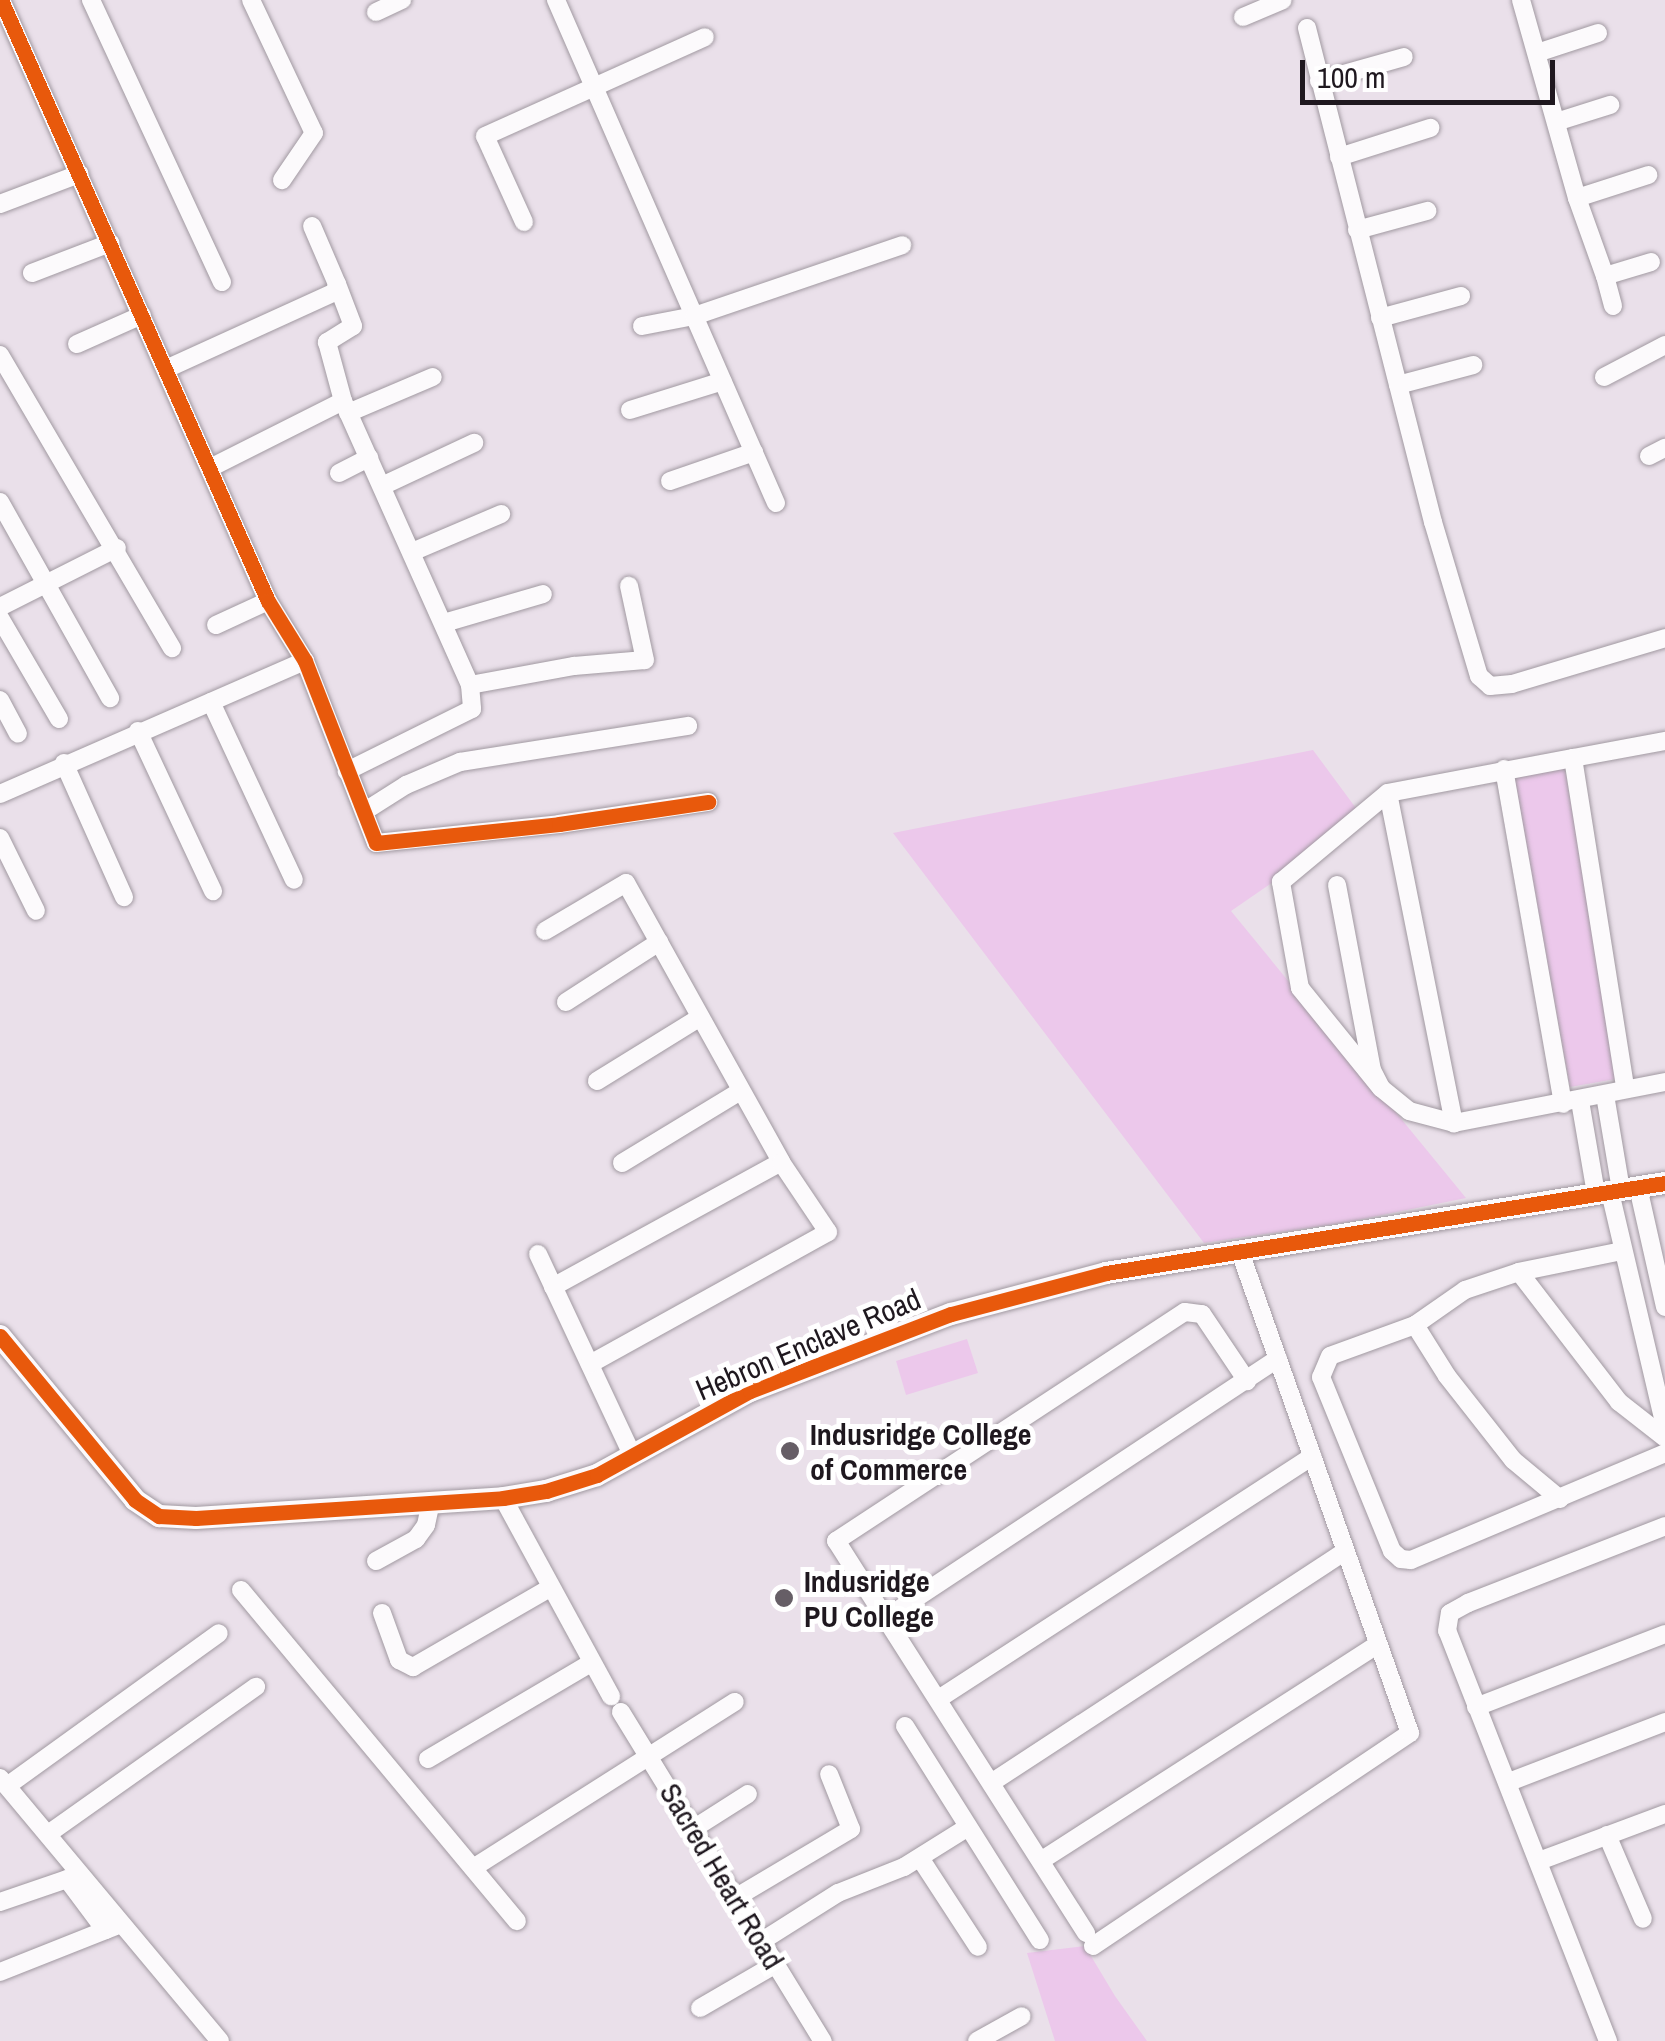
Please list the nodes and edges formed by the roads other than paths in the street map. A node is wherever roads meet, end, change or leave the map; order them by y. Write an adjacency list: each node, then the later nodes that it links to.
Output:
1 (2, 0): 21 (street)
2 (91, 0): 35 (street)
3 (251, 0): 23 (street)
4 (402, 0): 8 (street)
5 (556, 0): 16 (street)
6 (1283, 0): 9 (street)
7 (1522, 0): 13 (street)
8 (376, 12)
9 (1243, 16)
10 (1308, 28): 15 (street)
11 (1598, 33): 13 (street)
12 (705, 36): 16 (street)
13 (1540, 52): 18 (street)
14 (1404, 56): 15 (street)
15 (1319, 82): 20 (street)
16 (594, 87): 27 (street); 40 (street)
17 (1610, 106): 18 (street)
18 (1556, 122): 24 (street)
19 (1430, 128): 20 (street)
20 (1338, 157): 29 (street)
21 (79, 174): 25 (street); 30 (street)
22 (1648, 175): 24 (street)
23 (282, 180)
24 (1577, 198): 34 (street)
25 (0, 204)
26 (1427, 211): 29 (street)
27 (524, 222)
28 (312, 226): 36 (street)
29 (1358, 230): 41 (street)
30 (110, 244): 33 (street); 39 (street)
31 (902, 245): 40 (street)
32 (1651, 262): 34 (street)
33 (32, 273)
34 (1605, 276): 38 (street)
35 (222, 282)
36 (336, 284): 47 (street); 52 (street)
37 (1461, 296): 41 (street)
38 (1614, 306)
39 (142, 315): 43 (street); 47 (street)
40 (694, 316): 42 (street); 50 (street)
41 (1380, 318): 51 (street)
42 (642, 326)
43 (77, 344)
44 (1665, 345): 49 (street)
45 (1472, 365): 51 (street)
46 (3, 366): 64 (street)
47 (166, 369): 57 (street)
48 (433, 377): 52 (street)
49 (1604, 378)
50 (722, 381): 53 (street); 55 (street)
51 (1398, 385): 74 (street)
52 (346, 407): 56 (street); 57 (street)
53 (630, 410)
54 (474, 443): 60 (street)
55 (754, 452): 59 (street); 62 (street)
56 (369, 458): 58 (street); 60 (street)
57 (210, 468): 69 (street)
58 (339, 473)
59 (670, 481)
60 (382, 486): 65 (street)
61 (0, 502): 66 (street)
62 (776, 503)
63 (501, 514): 65 (street)
64 (117, 548): 66 (street); 75 (street)
65 (412, 552): 72 (street)
66 (44, 582): 70 (street); 78 (street)
67 (629, 586): 77 (street)
68 (544, 594): 72 (street)
69 (268, 600): 73 (street); 76 (street)
70 (0, 607)
71 (0, 618): 81 (street)
72 (444, 623): 77 (street)
73 (216, 625)
74 (1665, 638)
75 (172, 648)
76 (305, 660): 80 (street); 89 (street)
77 (470, 685): 89 (street)
78 (110, 698)
79 (0, 700): 84 (street)
80 (211, 702): 83 (street); 95 (street)
81 (59, 719)
82 (688, 726): 93 (street)
83 (138, 731): 87 (street); 97 (street)
84 (18, 734)
85 (1665, 742): 86 (street)
86 (1573, 758): 88 (street); 106 (street)
87 (64, 764): 91 (street); 98 (street)
88 (1504, 769): 90 (street); 110 (street)
89 (347, 771): 93 (street)
90 (1388, 793): 107 (street); 111 (street)
91 (0, 794)
92 (708, 802): 93 (street)
93 (365, 811)
94 (0, 838): 99 (street)
95 (294, 880)
96 (1337, 886): 107 (street)
97 (213, 891)
98 (124, 897)
99 (36, 911)
100 (545, 931): 101 (street)
101 (659, 942): 102 (street); 103 (street)
102 (566, 1002)
103 (699, 1018): 104 (street); 108 (street)
104 (597, 1081)
105 (1665, 1082): 106 (street)
106 (1625, 1087): 109 (street)
107 (1381, 1088): 111 (street)
108 (739, 1092): 112 (street); 113 (street)
109 (1604, 1095): 110 (street); 115 (street)
110 (1572, 1102): 111 (street); 115 (street)
111 (1454, 1122)
112 (781, 1162): 120 (street); 125 (street)
113 (622, 1163)
114 (1665, 1183): 115 (street, Hebron Enclave Road)
115 (1616, 1191): 116 (street); 117 (street, Hebron Enclave Road); 121 (street)
116 (1622, 1251): 119 (street); 127 (street)
117 (1240, 1252): 124 (street); 130 (street, Hebron Enclave Road)
118 (538, 1254): 120 (street)
119 (1520, 1272): 122 (street); 128 (street)
120 (554, 1287): 125 (street)
121 (1665, 1307)
122 (1415, 1324): 133 (street); 133 (street)
123 (0, 1336): 134 (street, Hebron Enclave Road)
124 (1278, 1360): 126 (street); 131 (street)
125 (590, 1364): 130 (street)
126 (1247, 1380): 141 (street); 141 (street)
127 (1665, 1426)
128 (1665, 1438)
129 (1665, 1453): 133 (street)
130 (632, 1456): 132 (street, Hebron Enclave Road)
131 (1312, 1456): 136 (street); 147 (street)
132 (503, 1498): 134 (street, Hebron Enclave Road); 138 (street, Sacred Heart Road)
133 (1560, 1499)
134 (431, 1502): 137 (street)
135 (1665, 1526): 149 (street)
136 (1345, 1551): 144 (street); 156 (street)
137 (376, 1561)
138 (550, 1588): 140 (street); 145 (street, Sacred Heart Road)
139 (240, 1590): 167 (street)
140 (382, 1613)
141 (886, 1618): 147 (street)
142 (220, 1633): 155 (street)
143 (1665, 1634): 149 (street)
144 (1378, 1644): 165 (street); 165 (street)
145 (591, 1664): 152 (street, Sacred Heart Road); 153 (street)
146 (256, 1687): 162 (street)
147 (940, 1698): 156 (street)
148 (736, 1702): 152 (street)
149 (1476, 1707): 157 (street)
150 (1665, 1722): 157 (street)
151 (905, 1726): 160 (street)
152 (649, 1757): 161 (street, Sacred Heart Road); 167 (street)
153 (428, 1758)
154 (829, 1774): 168 (street)
155 (4, 1782): 162 (street)
156 (994, 1782): 165 (street)
157 (1509, 1782): 166 (street)
158 (748, 1794): 161 (street)
159 (1665, 1814): 163 (street)
160 (968, 1827): 164 (street); 174 (street)
161 (693, 1829): 168 (street, Sacred Heart Road)
162 (48, 1834): 172 (street)
163 (1607, 1835): 166 (street); 170 (street)
164 (920, 1858): 175 (street); 176 (street)
165 (1042, 1860)
166 (1539, 1861): 184 (street)
167 (472, 1868): 171 (street)
168 (735, 1898): 175 (street, Sacred Heart Road)
169 (0, 1902): 173 (street)
170 (1643, 1919)
171 (516, 1921)
172 (123, 1924): 173 (street); 182 (street)
173 (105, 1930): 178 (street)
174 (1040, 1940)
175 (762, 1941): 177 (street, Sacred Heart Road)
176 (978, 1948)
177 (776, 1964): 179 (street); 181 (street, Sacred Heart Road)
178 (0, 1972)
179 (700, 2008)
180 (1022, 2016): 183 (street)
181 (817, 2039)
182 (220, 2041)
183 (977, 2041)
184 (1608, 2041)

